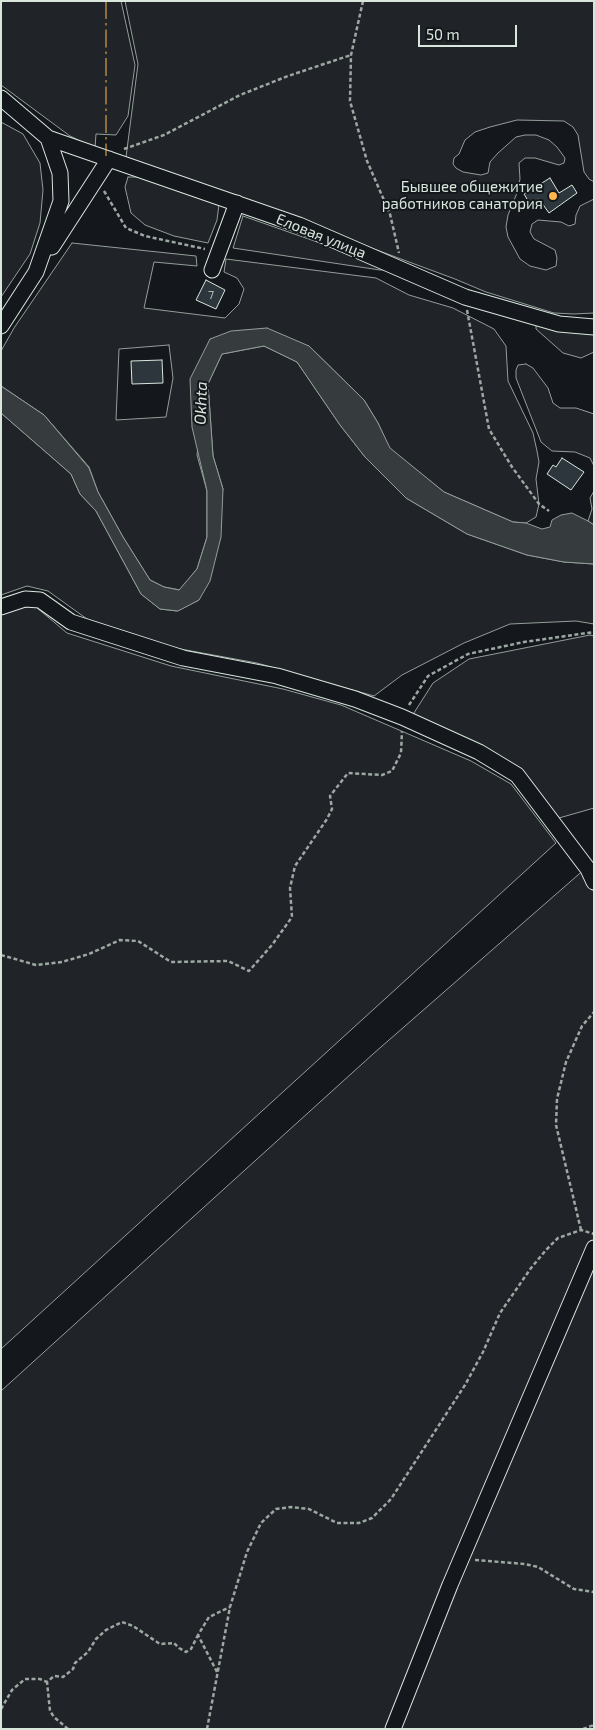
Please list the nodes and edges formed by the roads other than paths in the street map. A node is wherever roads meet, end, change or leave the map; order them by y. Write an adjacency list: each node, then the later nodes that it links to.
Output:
1 (1, 98): 2 (street)
2 (48, 138): 3 (street, Еловая улица); 6 (street)
3 (109, 159): 4 (street, Еловая улица); 6 (street)
4 (237, 203): 5 (street); 8 (street, Еловая улица)
5 (212, 270)
6 (36, 272): 7 (street)
7 (1, 326)
8 (594, 327)
9 (1, 607): 10 (street)
10 (594, 882)
11 (594, 1248): 12 (street)
12 (393, 1729)

